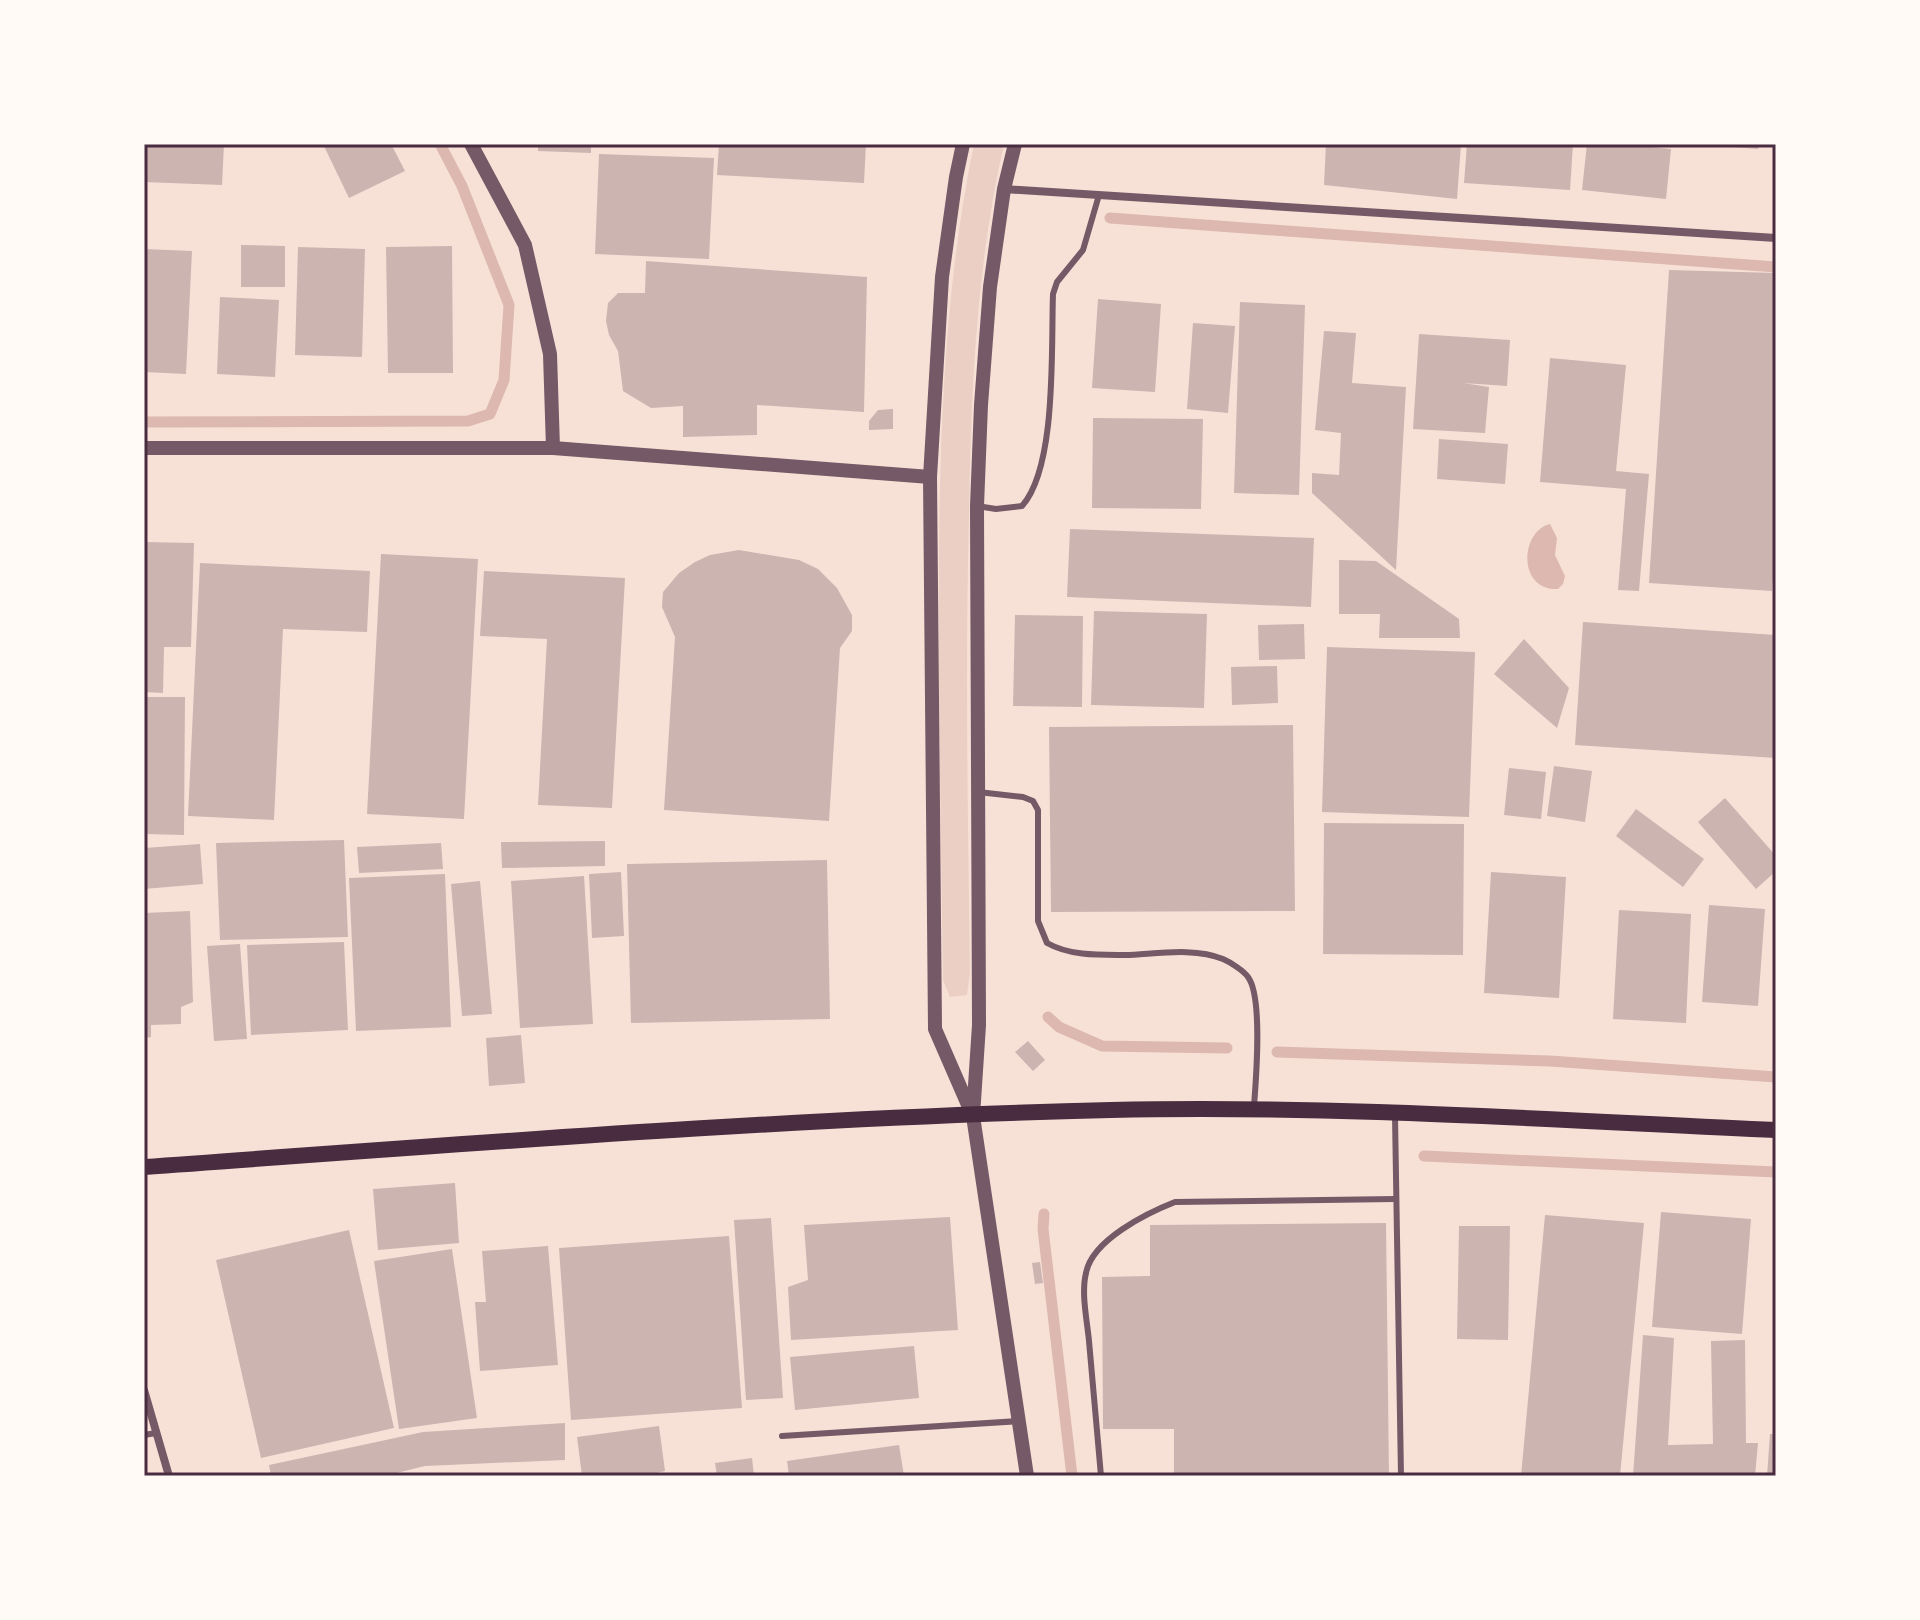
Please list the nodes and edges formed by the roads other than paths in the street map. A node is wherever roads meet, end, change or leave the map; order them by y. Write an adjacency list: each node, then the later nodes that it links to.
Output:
1 (471, 144): 8 (street)
2 (963, 144): 9 (street)
3 (1015, 144): 4 (street)
4 (1004, 189): 5 (street); 10 (street)
5 (1099, 195): 6 (street); 10 (lane)
6 (1776, 238)
7 (144, 448): 8 (street)
8 (553, 448): 9 (street)
9 (930, 477): 14 (street)
10 (977, 506): 11 (street)
11 (977, 792): 12 (lane); 14 (street)
12 (1254, 1110): 13 (main road); 14 (main road)
13 (1395, 1112): 15 (main road); 17 (lane)
14 (973, 1116): 16 (main road); 19 (street)
15 (1776, 1130)
16 (144, 1167)
17 (1395, 1199): 25 (lane); 26 (lane)
18 (144, 1390): 20 (street)
19 (1020, 1421): 22 (lane); 24 (street)
20 (156, 1433): 21 (lane); 23 (street)
21 (144, 1435)
22 (782, 1436)
23 (169, 1476)
24 (1027, 1476)
25 (1101, 1476)
26 (1401, 1476)

